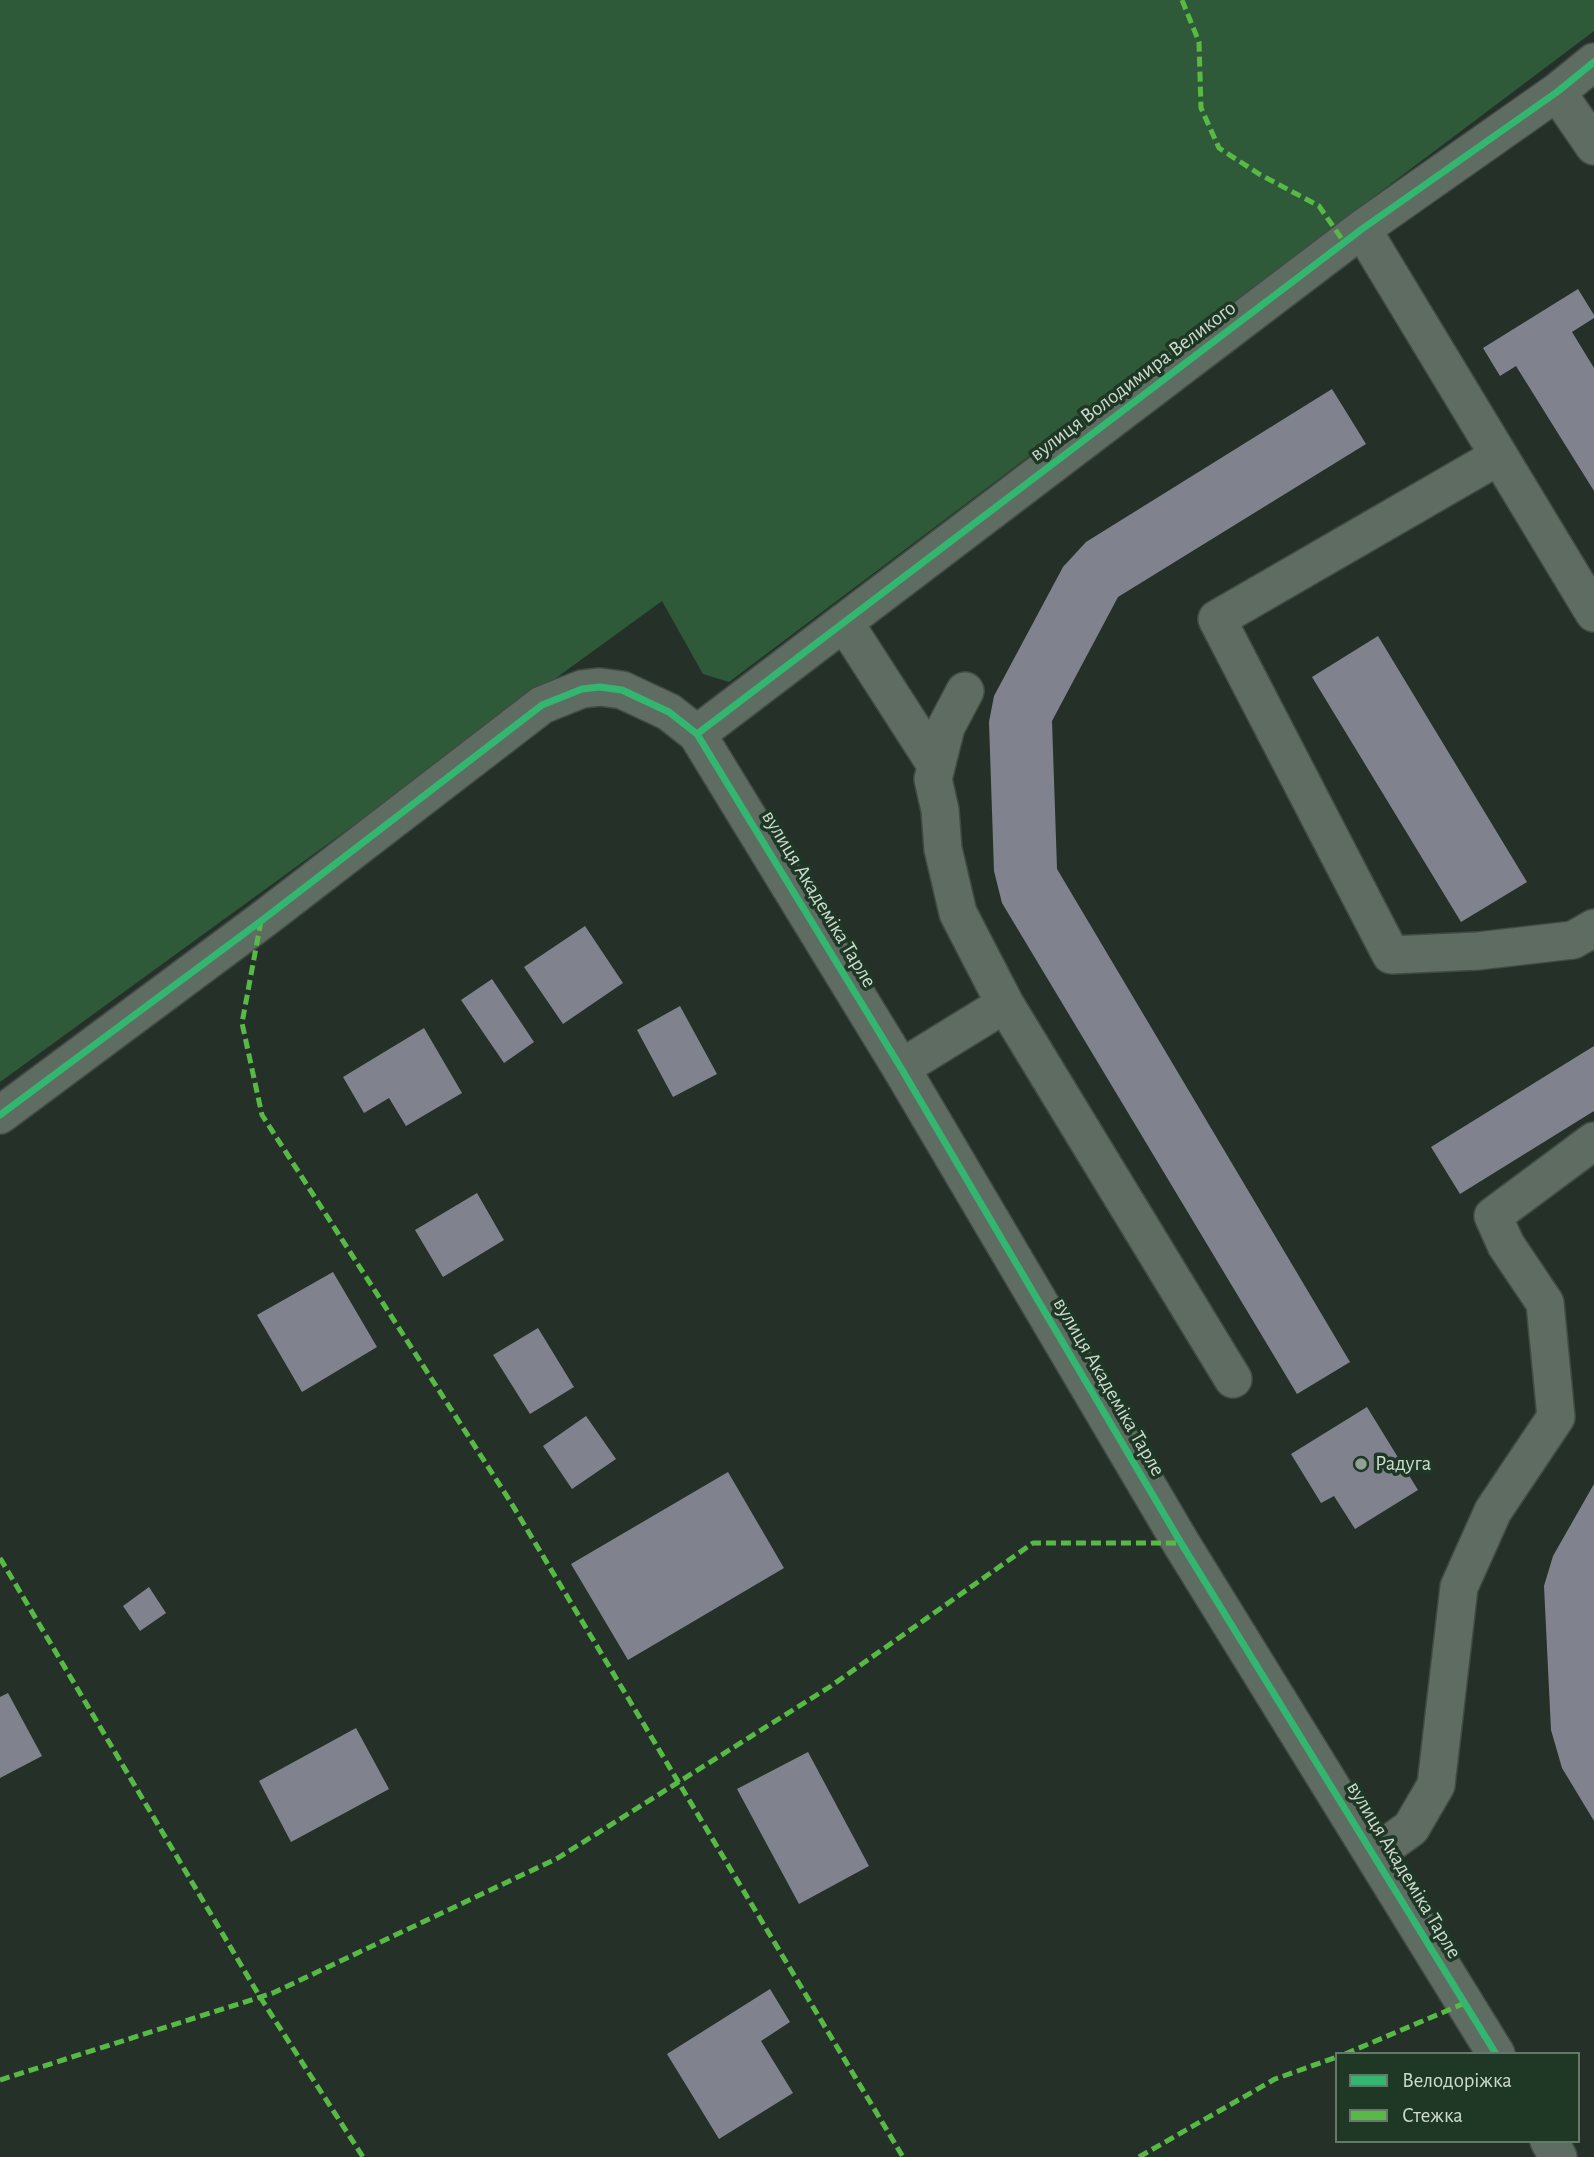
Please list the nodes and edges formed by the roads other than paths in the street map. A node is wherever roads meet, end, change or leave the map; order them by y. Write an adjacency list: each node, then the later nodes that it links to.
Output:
1 (1594, 62): 2 (street, вулиця Володимира Великого)
2 (1557, 92): 3 (street); 4 (street, вулиця Володимира Великого)
3 (1594, 146)
4 (1362, 229): 5 (street); 7 (street, вулиця Володимира Великого)
5 (1499, 456): 6 (street); 11 (street)
6 (1594, 613)
7 (844, 622): 9 (street, вулиця Володимира Великого); 10 (street)
8 (965, 691): 10 (street)
9 (697, 734): 13 (street, вулиця Академіка Тарле); 14 (street)
10 (936, 765): 12 (street)
11 (1594, 928)
12 (1005, 1004): 13 (street); 16 (street)
13 (901, 1068): 17 (street, вулиця Академіка Тарле)
14 (0, 1115)
15 (1594, 1141): 17 (street)
16 (1233, 1379)
17 (1375, 1854): 18 (street, вулиця Академіка Тарле)
18 (1495, 2052)

